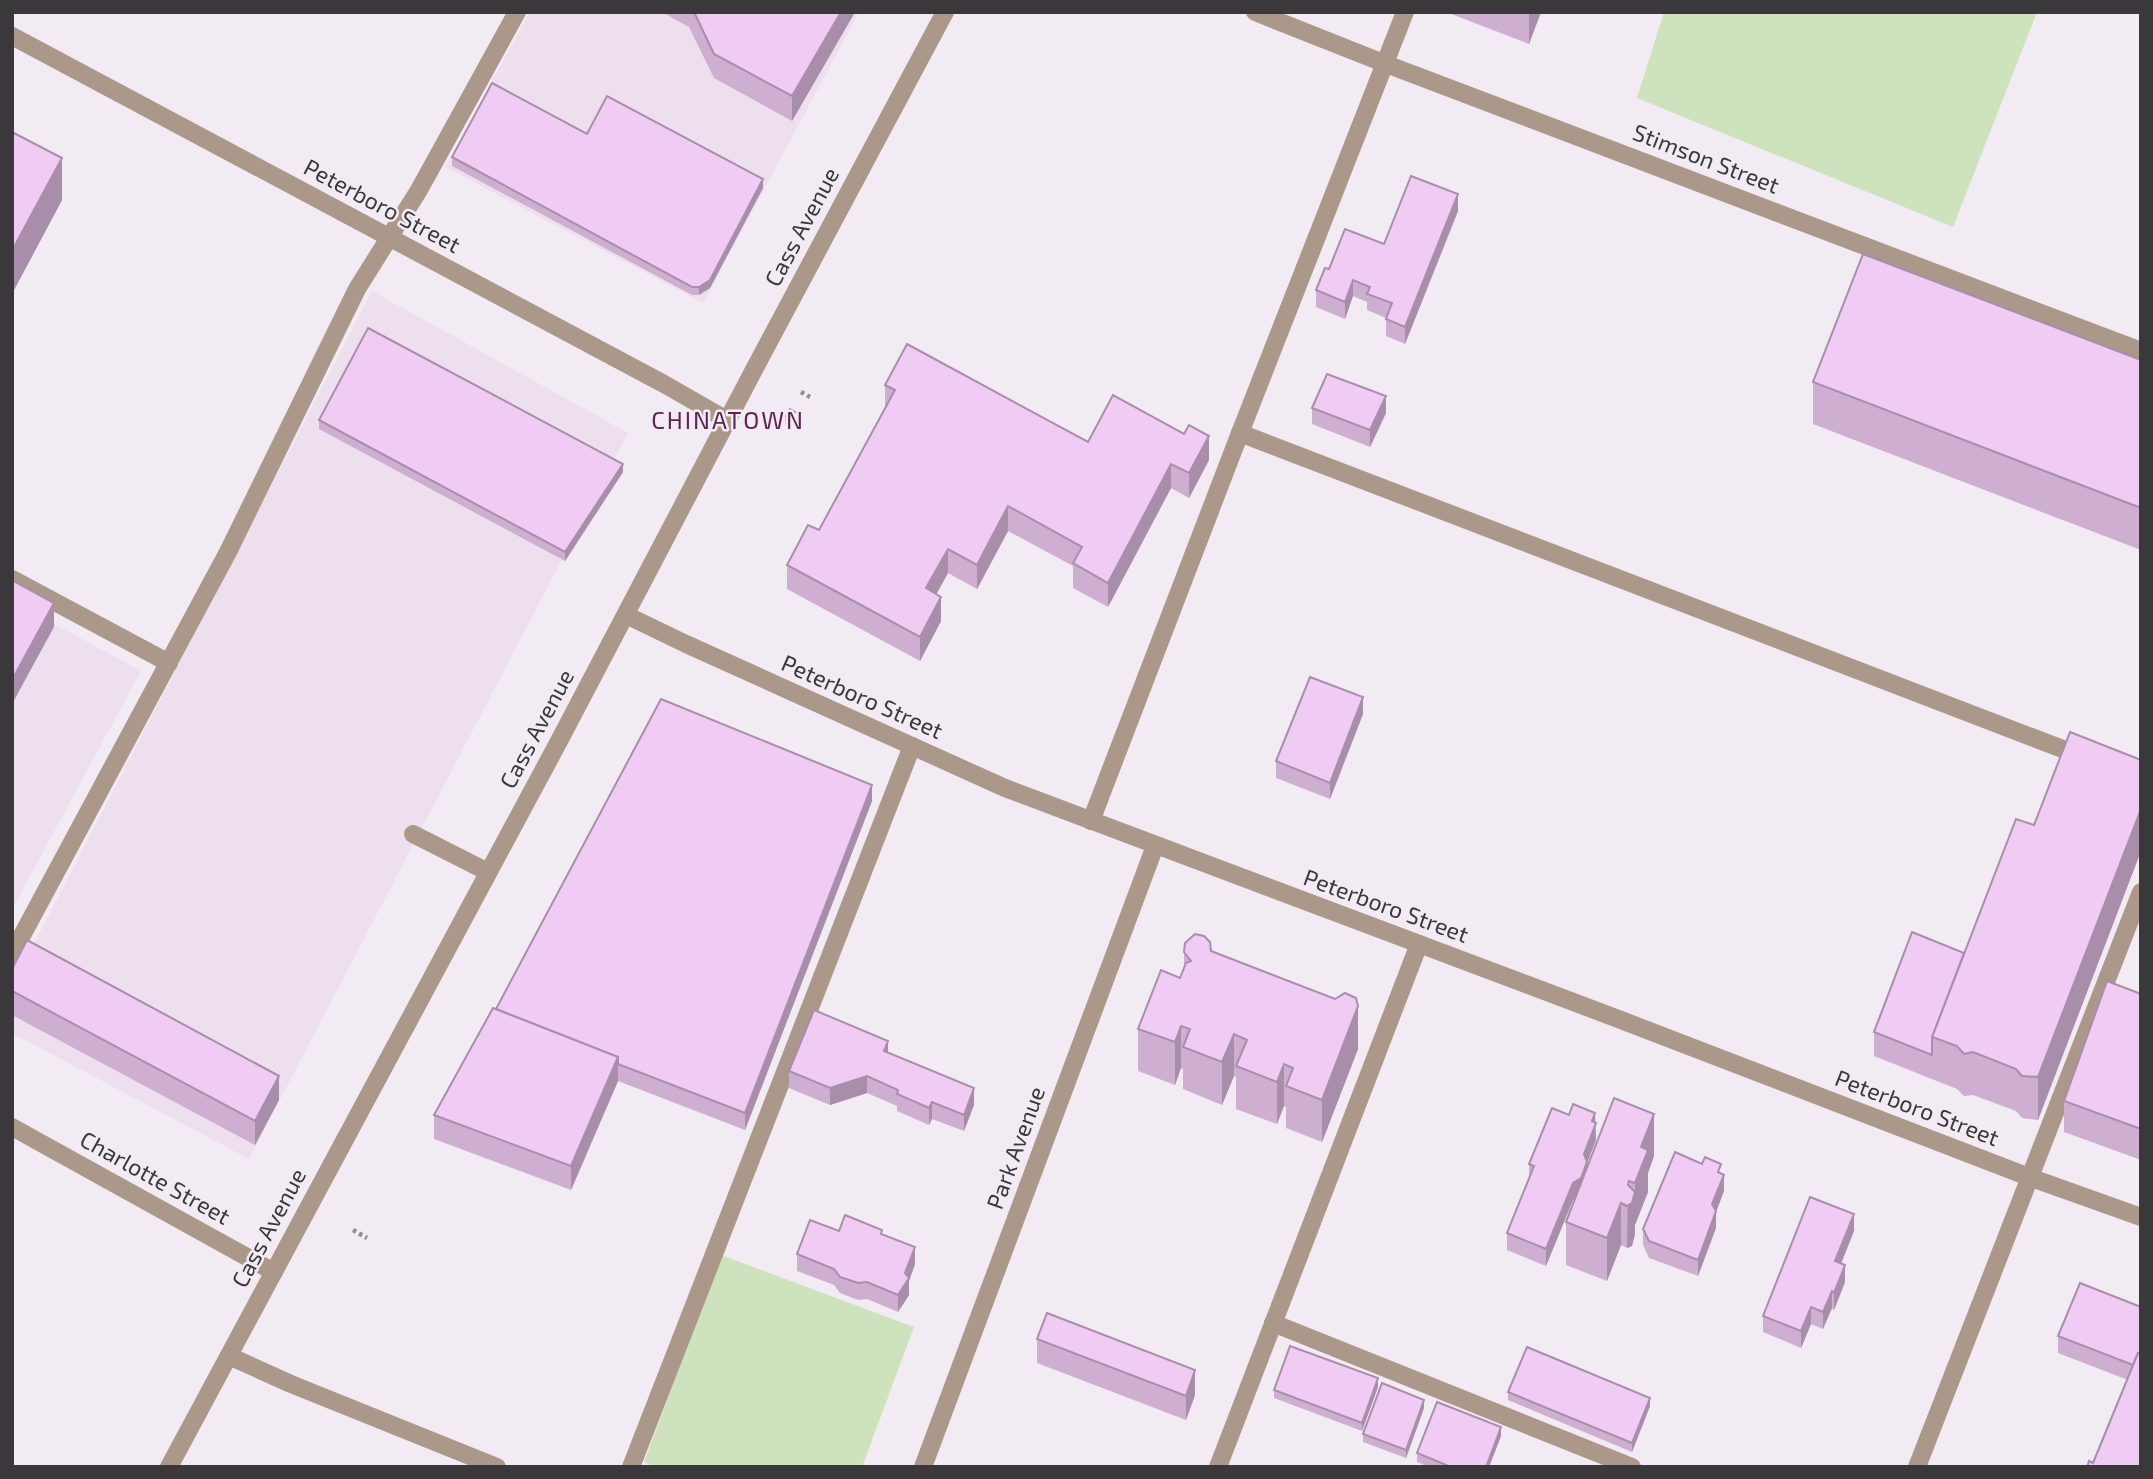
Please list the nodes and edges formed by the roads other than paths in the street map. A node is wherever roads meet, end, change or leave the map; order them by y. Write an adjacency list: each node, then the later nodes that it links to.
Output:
1 (516, 12): 7 (street)
2 (946, 12): 9 (street, Cass Avenue)
3 (1255, 12): 6 (street, Stimson Street)
4 (1405, 12): 6 (street)
5 (12, 36): 7 (street, Peterboro Street)
6 (1386, 64): 8 (street, Stimson Street); 10 (street)
7 (390, 238): 9 (street, Peterboro Street); 13 (street)
8 (2141, 351)
9 (727, 420): 12 (street, Cass Avenue)
10 (1240, 433): 15 (street); 16 (street)
11 (12, 579): 13 (street)
12 (626, 615): 14 (street, Peterboro Street); 19 (street, Cass Avenue)
13 (169, 663): 22 (street)
14 (912, 746): 16 (street, Peterboro Street); 31 (street)
15 (2102, 764)
16 (1091, 821): 18 (street, Peterboro Street)
17 (413, 834): 19 (street)
18 (1155, 846): 21 (street, Peterboro Street); 32 (street, Park Avenue)
19 (488, 873): 26 (street, Cass Avenue)
20 (2141, 892): 24 (street)
21 (1419, 944): 24 (street, Peterboro Street); 27 (street)
22 (12, 954)
23 (12, 1127): 26 (street, Charlotte Street)
24 (2029, 1177): 25 (street, Peterboro Street); 35 (street)
25 (2141, 1217)
26 (274, 1272): 28 (street, Cass Avenue)
27 (1273, 1323): 33 (street); 34 (street)
28 (229, 1356): 29 (street, Cass Avenue); 30 (street)
29 (169, 1467)
30 (497, 1467)
31 (631, 1467)
32 (923, 1467)
33 (1218, 1467)
34 (1632, 1467)
35 (1917, 1467)

